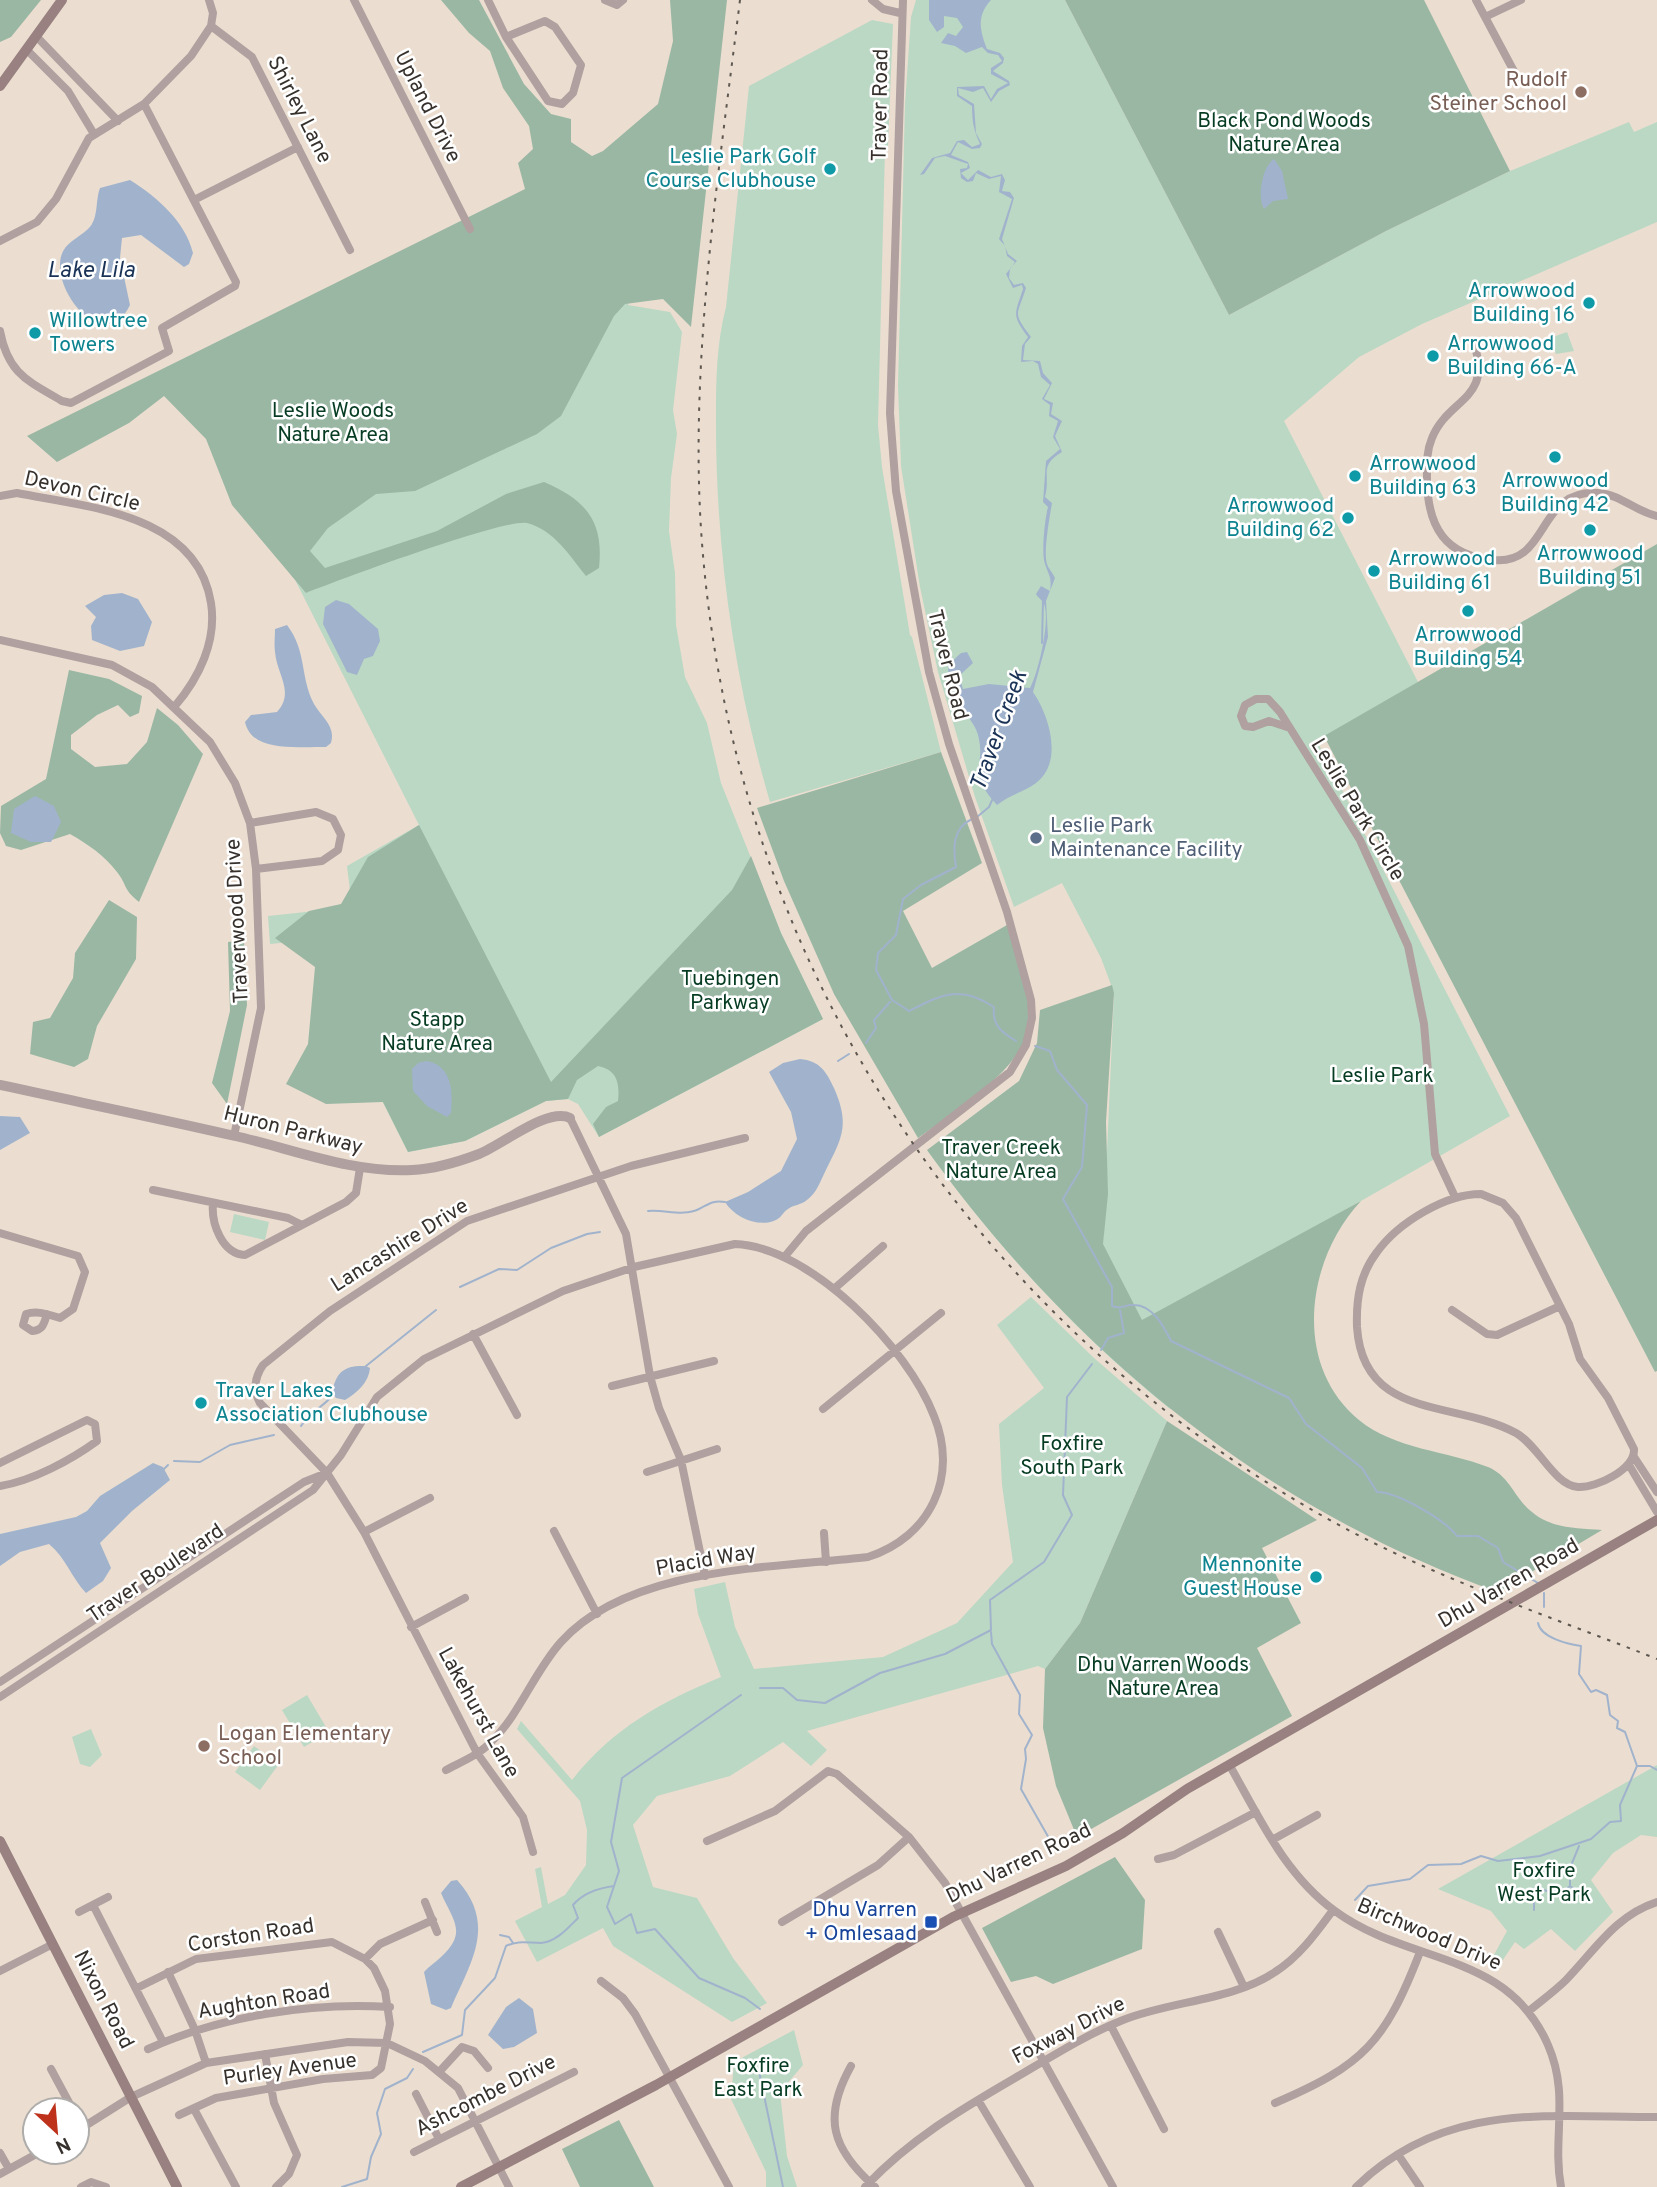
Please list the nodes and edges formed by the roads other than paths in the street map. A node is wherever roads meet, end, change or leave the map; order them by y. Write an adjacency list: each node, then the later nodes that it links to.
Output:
1 (62, 0): 14 (main road)
2 (209, 0): 13 (street)
3 (354, 0): 26 (street, Upland Drive)
4 (488, 0): 15 (street)
5 (605, 0): 6 (street)
6 (623, 0)
7 (872, 0): 11 (street)
8 (903, 0): 11 (street, Traver Road)
9 (1476, 0): 12 (street)
10 (1521, 0): 12 (street)
11 (900, 13): 50 (street, Traver Road)
12 (1485, 17): 17 (street)
13 (211, 26): 21 (street); 24 (street, Shirley Lane)
14 (36, 36): 16 (main road); 18 (street)
15 (506, 37): 15 (street)
16 (26, 49): 19 (main road); 20 (street)
17 (1517, 77)
18 (80, 80): 20 (street); 22 (street)
19 (0, 86)
20 (68, 91): 23 (street)
21 (144, 104): 22 (street); 25 (street)
22 (118, 121): 23 (street)
23 (94, 134): 27 (street)
24 (298, 147): 25 (street); 28 (street, Shirley Lane)
25 (194, 200): 29 (street)
26 (470, 229)
27 (0, 241)
28 (350, 250)
29 (0, 331)
30 (1475, 344): 32 (street)
31 (0, 496): 34 (street, Devon Circle)
32 (1657, 516)
33 (0, 640): 34 (street, Traverwood Drive)
34 (175, 706): 36 (street, Traverwood Drive)
35 (1287, 727): 35 (street, Leslie Park Circle); 45 (street, Leslie Park Circle)
36 (250, 823): 37 (street, Traverwood Drive); 37 (street)
37 (257, 869): 40 (street, Traverwood Drive)
38 (0, 1085): 40 (street, Huron Parkway)
39 (570, 1118): 42 (street, Huron Parkway); 43 (street)
40 (234, 1136): 42 (street, Huron Parkway)
41 (745, 1138): 43 (street, Lancashire Drive)
42 (360, 1168): 47 (street)
43 (600, 1176): 51 (street); 69 (street, Lancashire Drive)
44 (153, 1190): 46 (street)
45 (1455, 1197): 53 (street); 66 (street)
46 (213, 1203): 47 (street); 47 (street)
47 (302, 1225)
48 (0, 1233): 56 (street)
49 (883, 1246): 52 (street)
50 (786, 1255): 51 (street, Traver Boulevard); 52 (street, Placid Way)
51 (634, 1267): 57 (street, Traver Boulevard); 60 (street)
52 (835, 1289): 58 (street, Placid Way)
53 (1560, 1306): 54 (street); 66 (street)
54 (1452, 1310)
55 (941, 1313): 58 (street)
56 (47, 1314)
57 (473, 1334): 63 (street); 69 (street, Traver Boulevard)
58 (893, 1349): 62 (street); 79 (street, Placid Way)
59 (714, 1361): 60 (street)
60 (650, 1376): 61 (street); 65 (street)
61 (612, 1386)
62 (823, 1409)
63 (517, 1415)
64 (717, 1449): 65 (street)
65 (681, 1460): 68 (street); 80 (street)
66 (1632, 1461): 70 (street)
67 (0, 1463): 71 (street)
68 (647, 1472)
69 (327, 1473): 77 (street, Lakehurst Lane); 84 (street, Traver Boulevard); 85 (street, Traver Boulevard)
70 (1646, 1482): 72 (street); 74 (street)
71 (0, 1486)
72 (1657, 1492)
73 (430, 1498): 77 (street)
74 (1657, 1512)
75 (1657, 1520): 87 (main road, Dhu Varren Road)
76 (554, 1531): 82 (street)
77 (364, 1532): 83 (street, Lakehurst Lane)
78 (824, 1533): 79 (street)
79 (826, 1562): 80 (street, Placid Way)
80 (705, 1576): 82 (street, Placid Way)
81 (465, 1598): 83 (street)
82 (597, 1614): 86 (street, Placid Way)
83 (411, 1627): 86 (street, Lakehurst Lane)
84 (0, 1682)
85 (0, 1697)
86 (477, 1753): 88 (street, Placid Way); 95 (street, Lakehurst Lane)
87 (1230, 1766): 89 (street, Birchwood Drive); 103 (main road, Dhu Varren Road)
88 (446, 1770)
89 (1256, 1812): 92 (street, Birchwood Drive); 96 (street)
90 (1317, 1815): 92 (street)
91 (909, 1837): 94 (street); 103 (street); 105 (street)
92 (1272, 1840): 101 (street, Birchwood Drive)
93 (0, 1841): 108 (main road, Nixon Road)
94 (708, 1841)
95 (533, 1852)
96 (1158, 1859)
97 (108, 1897): 100 (street)
98 (425, 1902): 104 (street)
99 (1657, 1902): 117 (street)
100 (93, 1905): 102 (street); 115 (street)
101 (1333, 1910): 109 (street, Birchwood Drive); 114 (street, Foxway Drive)
102 (79, 1912)
103 (963, 1912): 124 (street); 131 (main road, Dhu Varren Road)
104 (433, 1920): 106 (street); 110 (street)
105 (782, 1922)
106 (438, 1931)
107 (1218, 1932): 114 (street)
108 (52, 1944): 111 (street); 135 (main road, Nixon Road)
109 (1420, 1952): 117 (street, Birchwood Drive); 137 (street)
110 (365, 1959): 112 (street, Corston Road); 116 (street)
111 (0, 1971)
112 (167, 1972): 115 (street, Corston Road); 119 (street)
113 (601, 1981): 131 (street)
114 (1244, 1987): 118 (street, Foxway Drive)
115 (137, 1988): 120 (street)
116 (390, 2007): 119 (street, Aughton Road); 121 (street)
117 (1529, 2011): 139 (street, Birchwood Drive)
118 (1111, 2026): 124 (street, Foxway Drive); 144 (street)
119 (195, 2029): 120 (street, Aughton Road); 125 (street)
120 (163, 2042): 122 (street, Aughton Road)
121 (387, 2043): 123 (street); 129 (street); 132 (street, Purley Avenue)
122 (148, 2049)
123 (265, 2054): 125 (street); 132 (street)
124 (1043, 2062): 136 (street, Foxway Drive); 163 (street)
125 (206, 2063): 135 (street)
126 (851, 2066): 154 (street)
127 (488, 2068): 129 (street)
128 (51, 2069): 134 (street)
129 (440, 2071): 142 (street)
130 (574, 2072): 142 (street, Ashcombe Drive)
131 (670, 2077): 150 (main road, Dhu Varren Road); 161 (street)
132 (272, 2090): 138 (street, Purley Avenue); 158 (street)
133 (416, 2094): 145 (street)
134 (65, 2096)
135 (131, 2097): 143 (street); 153 (main road, Nixon Road)
136 (978, 2100): 154 (street, Foxway Drive); 162 (street)
137 (1275, 2104)
138 (194, 2109): 140 (street, Purley Avenue); 157 (street)
139 (1561, 2114): 141 (street); 148 (street); 166 (street, Birchwood Drive)
140 (179, 2115)
141 (1657, 2118)
142 (476, 2121): 145 (street, Ashcombe Drive); 150 (street)
143 (91, 2123)
144 (1164, 2129)
145 (439, 2139): 146 (street, Ashcombe Drive)
146 (414, 2152)
147 (0, 2153): 151 (street)
148 (1399, 2156): 164 (street); 165 (street)
149 (21, 2162): 151 (street)
150 (501, 2167): 159 (main road, Dhu Varren Road); 160 (street)
151 (9, 2169): 152 (street)
152 (0, 2174)
153 (176, 2183)
154 (870, 2185)
155 (81, 2187): 156 (street)
156 (106, 2187)
157 (236, 2187)
158 (276, 2187)
159 (461, 2187)
160 (509, 2187)
161 (729, 2187)
162 (1030, 2187)
163 (1113, 2187)
164 (1356, 2187)
165 (1420, 2187)
166 (1561, 2187)

